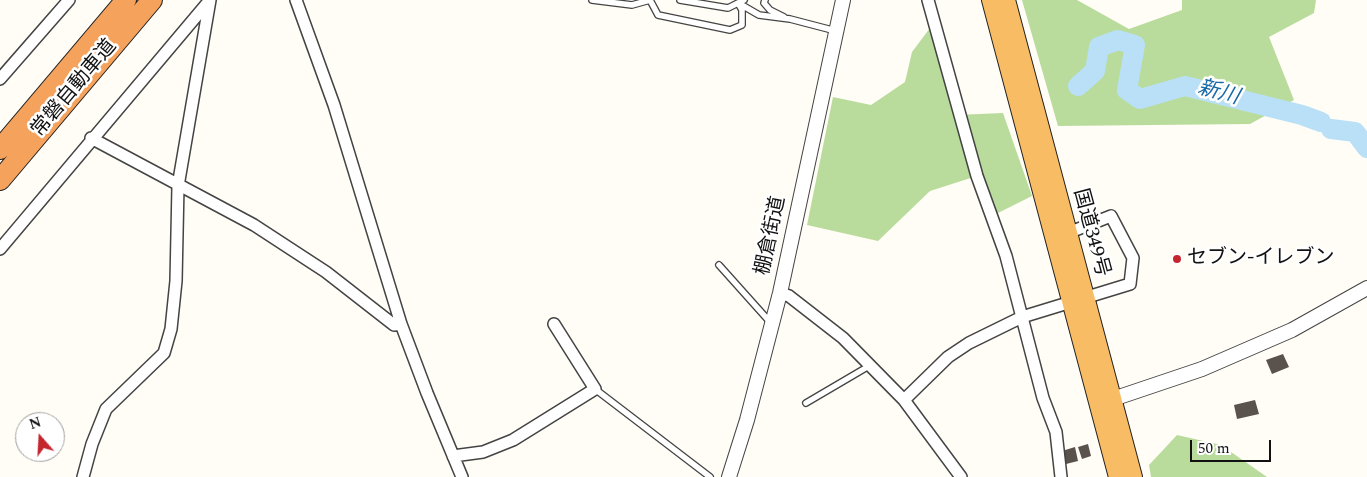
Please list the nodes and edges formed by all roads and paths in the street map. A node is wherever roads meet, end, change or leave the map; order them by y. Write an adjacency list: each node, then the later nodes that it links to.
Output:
1 (69, 0): 17 (street)
2 (126, 0): 19 (highway, 常磐自動車道)
3 (152, 0): 20 (highway, 常磐自動車道)
4 (210, 0): 18 (street); 21 (street)
5 (296, 0): 30 (street)
6 (592, 0): 7 (lane)
7 (650, 0): 14 (lane)
8 (680, 0): 14 (lane)
9 (765, 0): 15 (lane)
10 (843, 0): 16 (street, 棚倉街道)
11 (928, 0): 28 (street)
12 (991, 0): 27 (highway, 国道349号)
13 (1006, 0): 22 (highway, 国道349号)
14 (741, 2): 15 (lane)
15 (790, 20): 16 (lane)
16 (836, 31): 26 (street, 棚倉街道)
17 (0, 79)
18 (91, 138): 21 (street); 23 (street)
19 (0, 149)
20 (0, 180)
21 (178, 186): 30 (street); 38 (street)
22 (1068, 232): 27 (highway, 国道349号); 27 (street)
23 (0, 248)
24 (719, 265): 29 (lane)
25 (1367, 288): 35 (street)
26 (780, 293): 29 (street, 棚倉街道); 32 (street)
27 (1078, 299): 28 (street); 35 (highway, 国道349号)
28 (1022, 317): 34 (street); 43 (street)
29 (772, 323): 41 (street, 棚倉街道)
30 (401, 324): 37 (street)
31 (554, 324): 33 (street)
32 (869, 366): 34 (street); 36 (lane)
33 (594, 389): 37 (street); 40 (lane)
34 (904, 400): 42 (street)
35 (1106, 401): 44 (highway, 国道349号); 45 (highway, 国道349号)
36 (806, 403)
37 (453, 456): 39 (street)
38 (83, 477)
39 (462, 477)
40 (710, 477)
41 (729, 477)
42 (961, 477)
43 (1061, 477)
44 (1118, 477)
45 (1133, 477)

